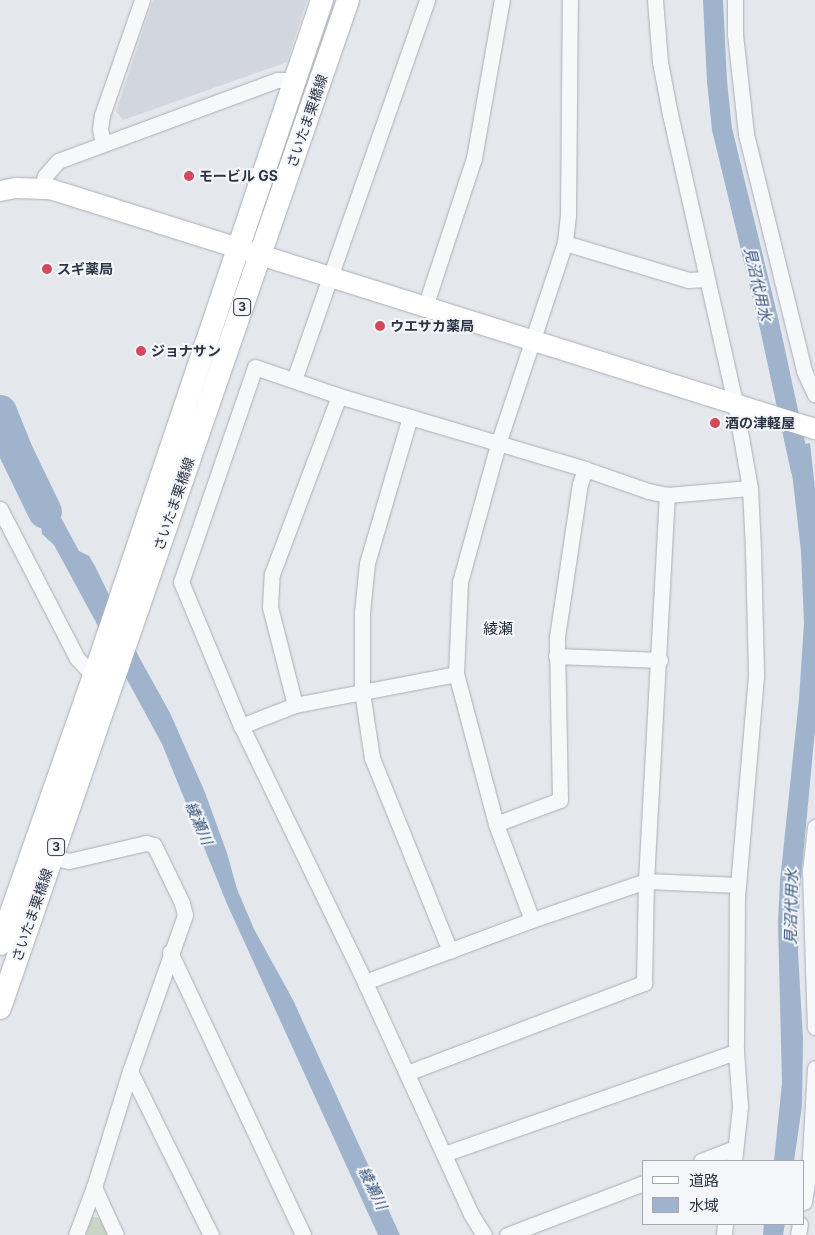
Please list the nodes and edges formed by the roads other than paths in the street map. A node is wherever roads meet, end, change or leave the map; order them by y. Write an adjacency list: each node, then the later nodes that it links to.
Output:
1 (142, 0): 10 (street)
2 (322, 0): 9 (main road, さいたま栗橋線 / 3)
3 (348, 0): 15 (main road, さいたま栗橋線 / 3)
4 (427, 0): 16 (street)
5 (502, 0): 18 (street)
6 (570, 0): 13 (street)
7 (655, 0): 17 (street)
8 (735, 0): 21 (street)
9 (296, 80): 10 (street); 14 (main road, さいたま栗橋線 / 3)
10 (103, 144): 11 (street)
11 (41, 187): 12 (street); 14 (street)
12 (0, 191)
13 (565, 243): 17 (street); 19 (street)
14 (238, 248): 15 (street); 35 (main road, さいたま栗橋線 / 3)
15 (261, 256): 16 (street); 35 (main road, さいたま栗橋線 / 3)
16 (330, 277): 18 (street); 20 (street)
17 (706, 279): 23 (street)
18 (425, 307): 19 (street)
19 (534, 341): 23 (street); 26 (street)
20 (294, 380): 22 (street); 38 (street)
21 (815, 395)
22 (339, 396): 24 (street); 37 (street)
23 (735, 403): 25 (street); 28 (street)
24 (410, 417): 26 (street); 36 (street)
25 (812, 429)
26 (498, 444): 27 (street); 34 (street)
27 (585, 469): 29 (street); 32 (street)
28 (750, 488): 29 (street); 43 (street)
29 (667, 495): 33 (street)
30 (0, 509): 31 (street)
31 (6, 536): 35 (street)
32 (556, 656): 33 (street); 39 (street)
33 (660, 660): 42 (street)
34 (456, 674): 36 (street); 39 (street)
35 (100, 675): 41 (main road, さいたま栗橋線 / 3); 46 (main road, さいたま栗橋線 / 3)
36 (362, 692): 37 (street); 47 (street)
37 (296, 705): 38 (street)
38 (241, 726): 49 (street)
39 (496, 824): 44 (street)
40 (815, 827): 45 (street)
41 (52, 857): 48 (street); 50 (main road, さいたま栗橋線 / 3)
42 (646, 881): 43 (street); 44 (street); 55 (street)
43 (738, 884): 52 (street)
44 (532, 920): 47 (street)
45 (813, 932): 51 (street)
46 (0, 944)
47 (450, 951): 49 (street)
48 (170, 952): 54 (street); 65 (street)
49 (365, 982): 55 (street)
50 (0, 1008)
51 (815, 1027)
52 (736, 1052): 56 (street); 57 (street)
53 (815, 1068): 61 (street)
54 (130, 1071): 60 (street); 64 (street)
55 (407, 1073): 56 (street)
56 (444, 1154): 66 (street)
57 (735, 1155): 58 (street)
58 (707, 1160)
59 (642, 1184): 67 (street)
60 (94, 1187): 62 (street); 63 (street)
61 (805, 1197)
62 (76, 1235)
63 (116, 1235)
64 (211, 1235)
65 (303, 1235)
66 (484, 1235)
67 (507, 1235)

